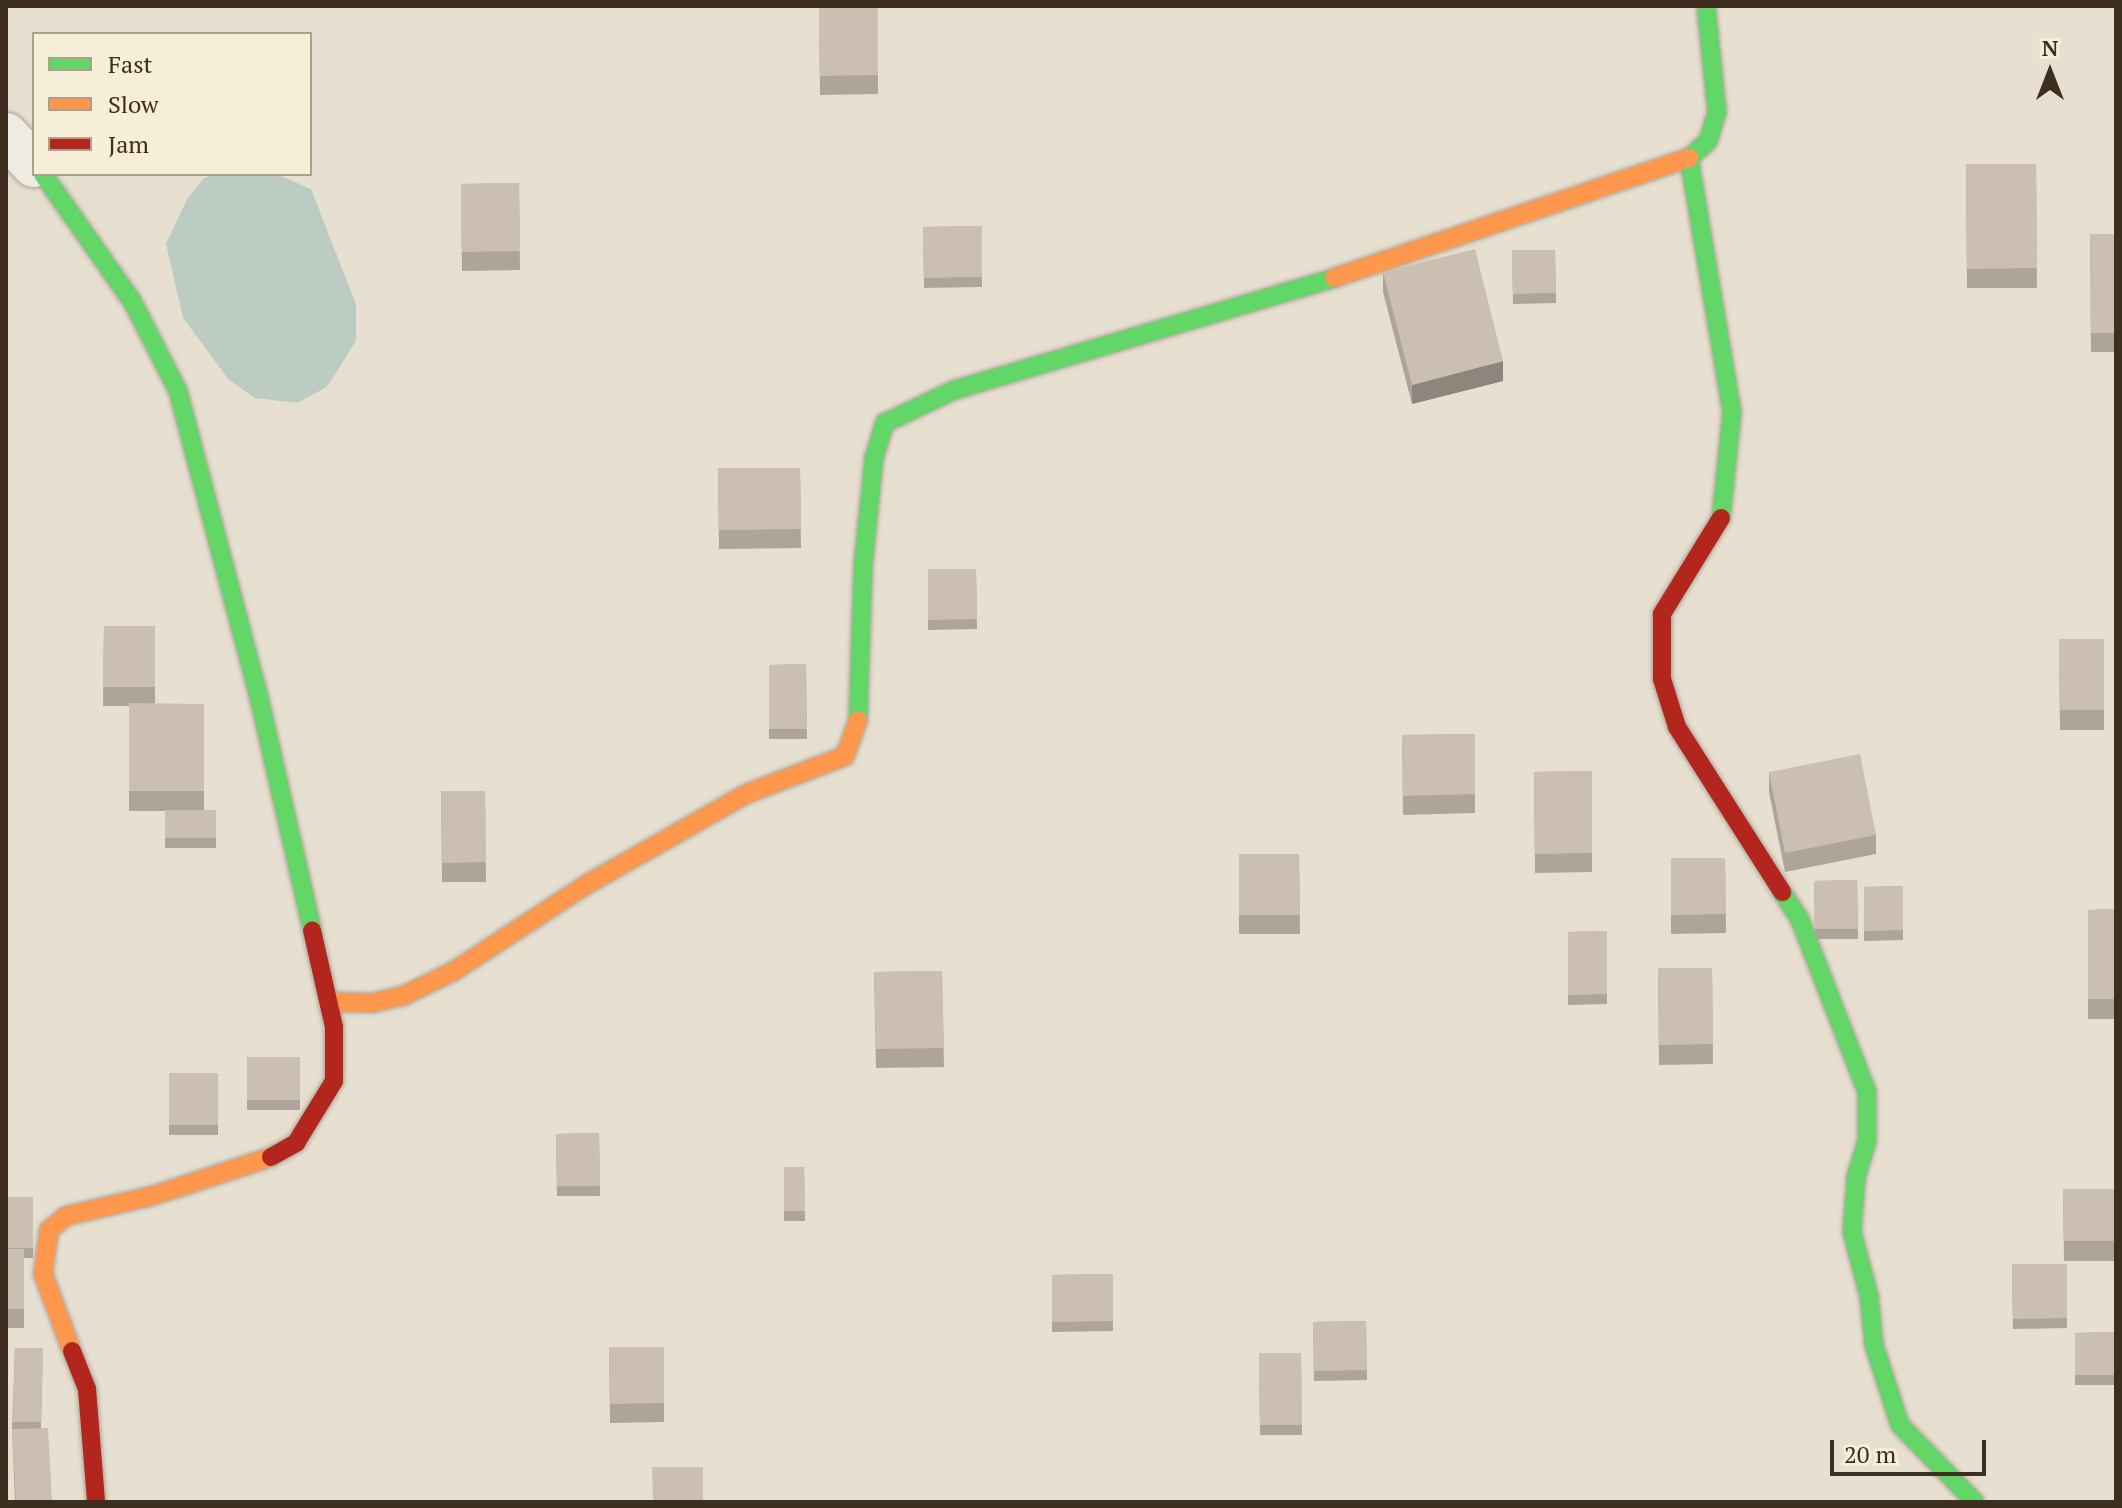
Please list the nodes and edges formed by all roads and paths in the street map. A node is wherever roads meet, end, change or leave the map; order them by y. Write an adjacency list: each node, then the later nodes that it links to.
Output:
1 (1706, 6): 3 (street)
2 (6, 135): 4 (street)
3 (1689, 158): 6 (street); 8 (street)
4 (32, 163)
5 (44, 176): 6 (street)
6 (332, 1002): 7 (street)
7 (96, 1502)
8 (1975, 1502)

